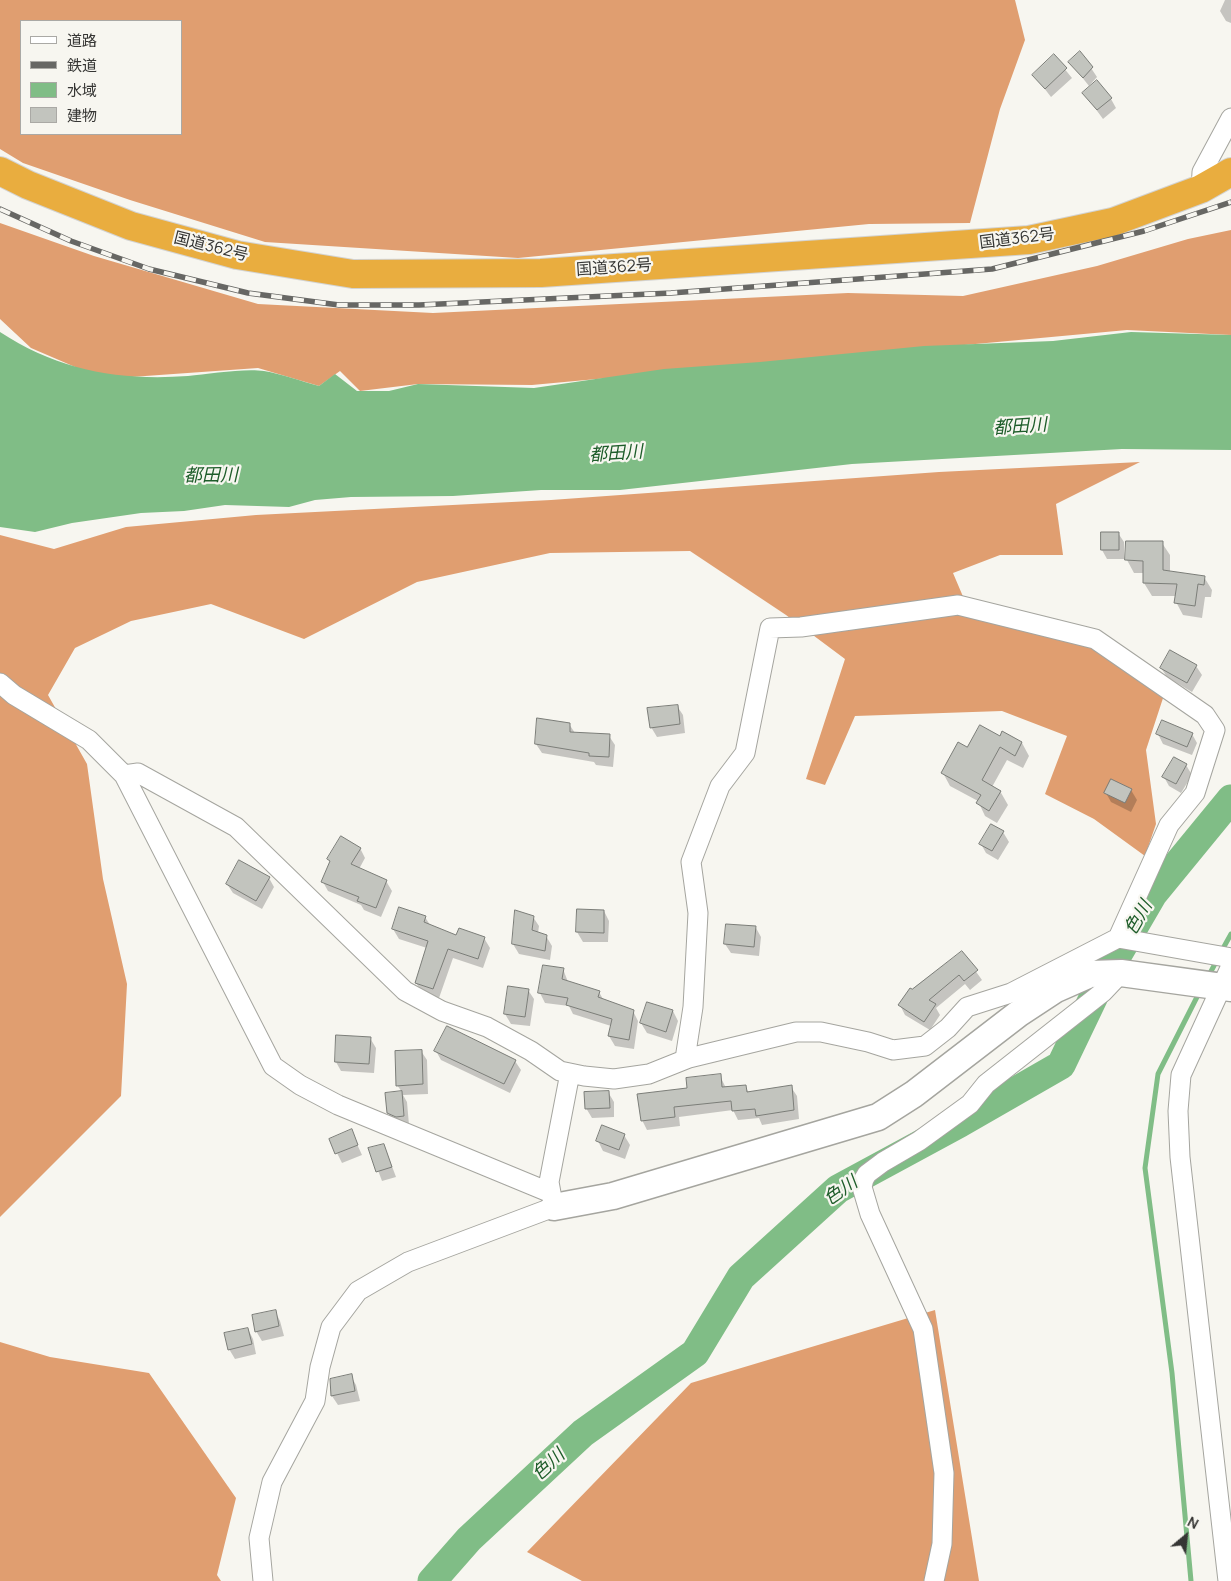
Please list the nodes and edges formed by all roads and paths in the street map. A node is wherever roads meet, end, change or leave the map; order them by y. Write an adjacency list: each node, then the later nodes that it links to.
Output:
1 (1231, 118): 4 (street)
2 (0, 171): 4 (highway, 国道362号)
3 (1231, 172): 4 (highway, 国道362号)
4 (1201, 189)
5 (0, 683): 6 (street)
6 (124, 774): 12 (street); 13 (street)
7 (1118, 938): 8 (street); 11 (street); 11 (street)
8 (1231, 958)
9 (1121, 973): 10 (street); 13 (street); 15 (street)
10 (1228, 980): 16 (street)
11 (685, 1059): 12 (street)
12 (570, 1073): 13 (street)
13 (552, 1200): 14 (street)
14 (263, 1581)
15 (934, 1581)
16 (1228, 1581)

